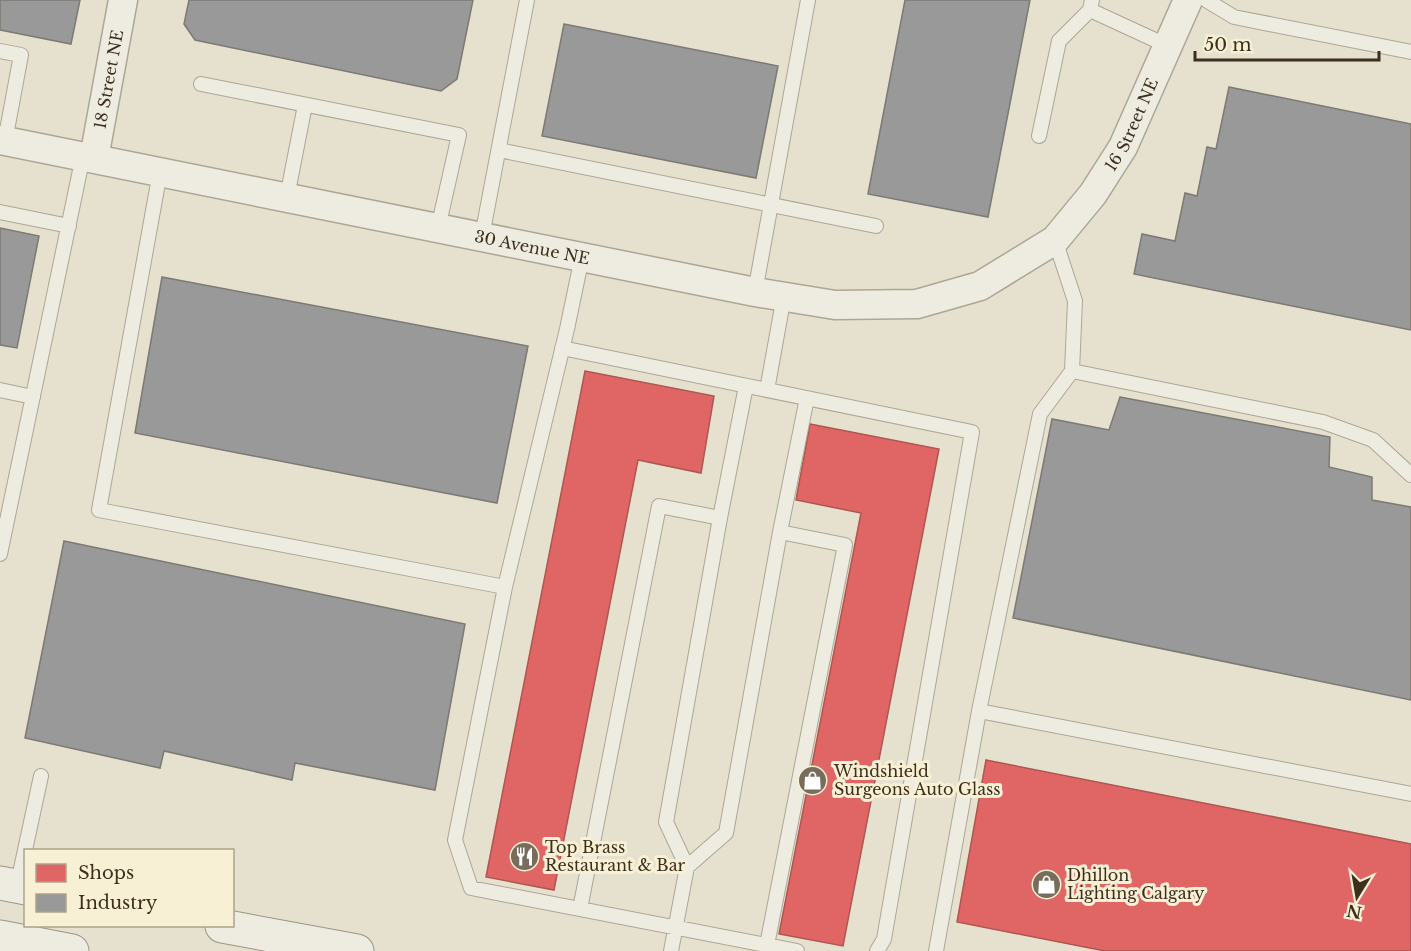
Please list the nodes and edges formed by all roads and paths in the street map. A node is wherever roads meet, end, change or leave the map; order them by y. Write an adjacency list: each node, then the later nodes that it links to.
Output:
1 (123, 0): 15 (street, 18 Street NE)
2 (528, 0): 14 (lane)
3 (808, 0): 18 (lane)
4 (1188, 0): 7 (street, 16 Street NE)
5 (1206, 0): 9 (lane)
6 (1091, 5): 7 (lane); 12 (lane)
7 (1168, 46): 24 (street, 16 Street NE)
8 (0, 51): 13 (lane)
9 (1411, 52)
10 (201, 84): 11 (lane)
11 (305, 105): 17 (lane); 22 (lane)
12 (1039, 136)
13 (3, 140): 15 (street, 30 Avenue NE)
14 (499, 150): 18 (lane); 23 (lane)
15 (89, 157): 16 (street, 30 Avenue NE); 20 (lane)
16 (160, 172): 17 (street, 30 Avenue NE); 39 (lane)
17 (287, 197): 22 (street, 30 Avenue NE)
18 (771, 203): 21 (lane); 26 (lane)
19 (0, 212): 20 (lane)
20 (69, 226): 33 (lane)
21 (876, 226)
22 (438, 228): 23 (street, 30 Avenue NE)
23 (482, 236): 25 (street, 30 Avenue NE)
24 (1055, 240): 27 (street, 30 Avenue NE); 29 (lane)
25 (582, 257): 26 (street, 30 Avenue NE); 28 (lane)
26 (755, 292): 27 (street, 30 Avenue NE)
27 (784, 296): 32 (lane)
28 (562, 348): 30 (lane); 39 (lane)
29 (1072, 371): 35 (lane); 40 (lane)
30 (746, 386): 32 (lane); 36 (lane)
31 (0, 390): 33 (lane)
32 (767, 390): 34 (lane)
33 (33, 397): 38 (lane)
34 (807, 398): 37 (lane); 54 (lane)
35 (1411, 475)
36 (720, 518): 43 (lane); 45 (lane)
37 (780, 532): 43 (lane); 49 (lane)
38 (0, 554)
39 (505, 587): 45 (lane)
40 (979, 711): 42 (lane); 55 (lane)
41 (40, 776): 44 (lane)
42 (1411, 794)
43 (687, 867): 47 (lane)
44 (14, 886)
45 (580, 909): 47 (lane)
46 (227, 927): 51 (main road)
47 (675, 928): 49 (lane); 52 (lane)
48 (0, 937): 50 (main road)
49 (767, 945): 53 (lane)
50 (72, 951)
51 (357, 951)
52 (671, 951)
53 (797, 951)
54 (877, 951)
55 (936, 951)

